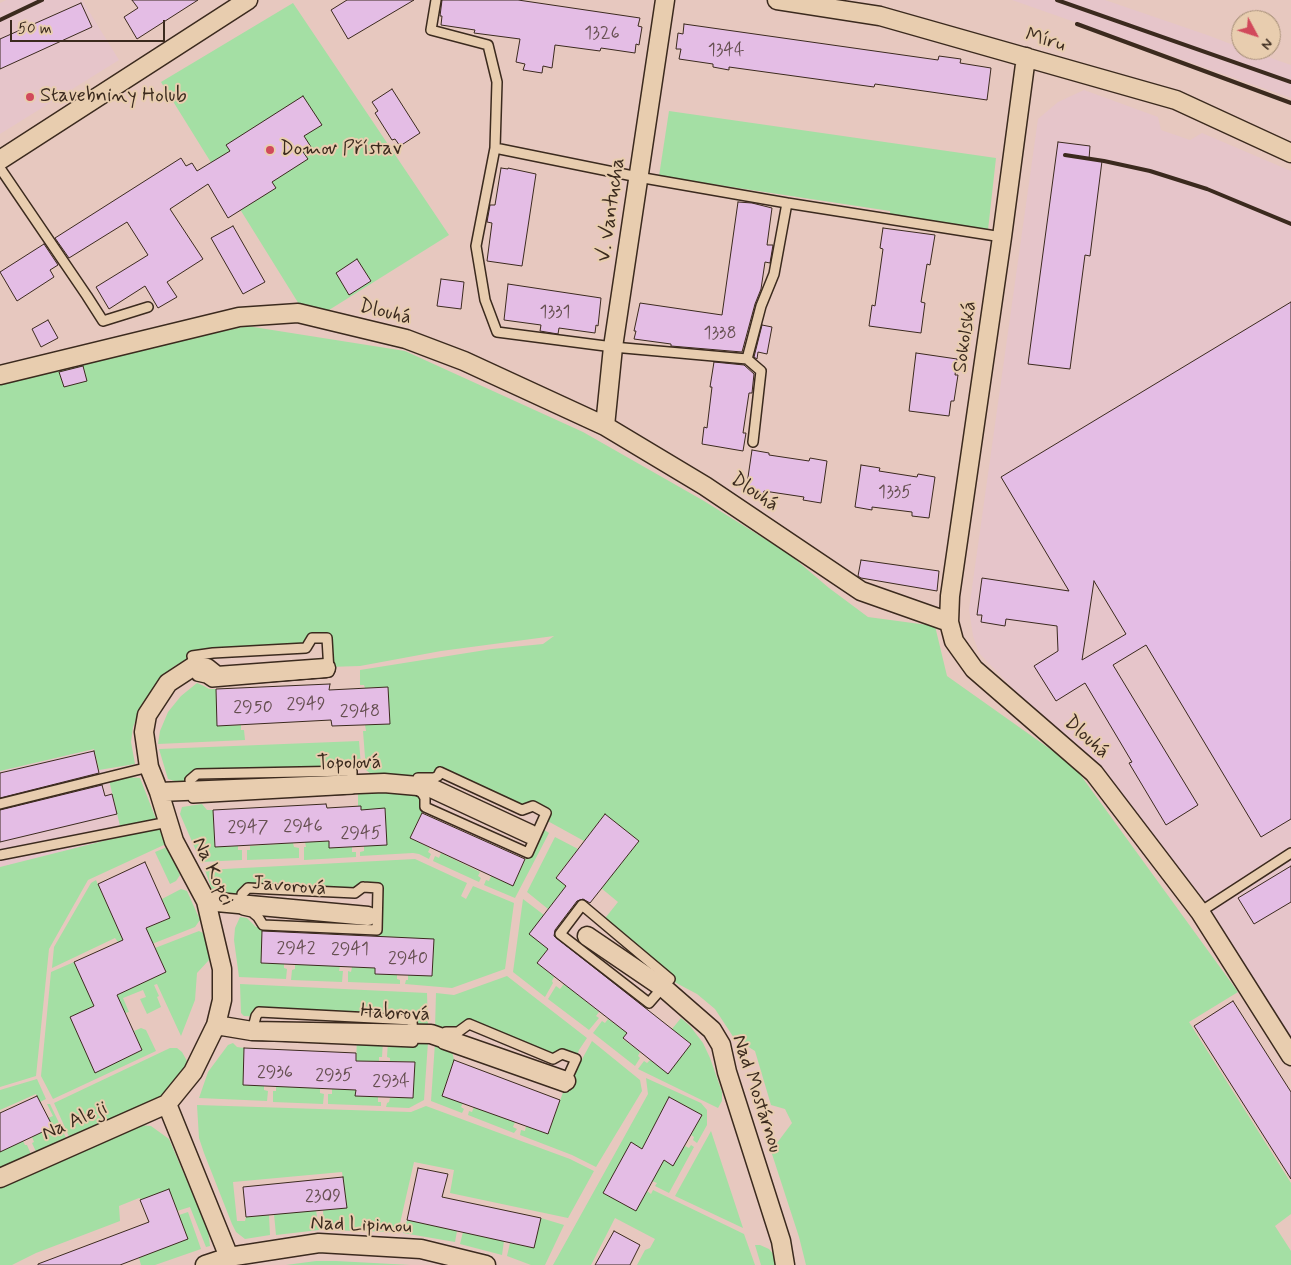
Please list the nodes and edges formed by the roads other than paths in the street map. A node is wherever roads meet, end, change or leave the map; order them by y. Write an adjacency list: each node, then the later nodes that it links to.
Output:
1 (248, 0): 8 (street)
2 (436, 0): 6 (lane)
3 (665, 0): 10 (street, V. Vantucha)
4 (778, 0): 5 (street, Míru)
5 (1026, 57): 7 (street, Míru); 12 (street, Sokolská)
6 (495, 148): 10 (lane); 14 (lane)
7 (1291, 153)
8 (0, 160)
9 (0, 168): 13 (lane)
10 (638, 177): 11 (lane); 14 (street, V. Vantucha)
11 (787, 203): 12 (lane); 15 (lane)
12 (1002, 237): 19 (street, Sokolská)
13 (148, 307)
14 (613, 347): 15 (lane); 17 (street, V. Vantucha)
15 (747, 359): 18 (lane)
16 (0, 375): 17 (street, Dlouhá)
17 (605, 426): 19 (street, Dlouhá)
18 (753, 442)
19 (948, 622): 32 (street, Dlouhá)
20 (194, 666): 20 (lane); 21 (street); 22 (street, Na Kopci)
21 (326, 668)
22 (149, 767): 24 (street, Na Kopci); 25 (lane)
23 (417, 786): 23 (lane); 24 (street, Topolová); 27 (street, Topolová)
24 (159, 792): 26 (street, Na Kopci)
25 (0, 804)
26 (168, 822): 29 (lane); 30 (street, Na Kopci)
27 (530, 834)
28 (1291, 853): 32 (lane)
29 (0, 855)
30 (206, 901): 31 (street, Javorová); 36 (street, Na Kopci)
31 (242, 904): 31 (lane); 33 (street, Javorová)
32 (1200, 912): 38 (street, Dlouhá)
33 (368, 916)
34 (587, 936): 35 (street, Nad Mostárnou)
35 (663, 988): 35 (lane); 45 (street, Nad Mostárnou)
36 (216, 1025): 37 (street, Habrová); 40 (street, Na Kopci)
37 (444, 1039): 39 (street, Habrová); 39 (lane)
38 (1291, 1056)
39 (566, 1081)
40 (167, 1104): 41 (street, Na Aleji); 42 (street)
41 (0, 1178)
42 (229, 1257): 43 (street, Nad Lipinou); 44 (street, Nad Lipinou)
43 (205, 1265)
44 (486, 1265)
45 (785, 1265)

